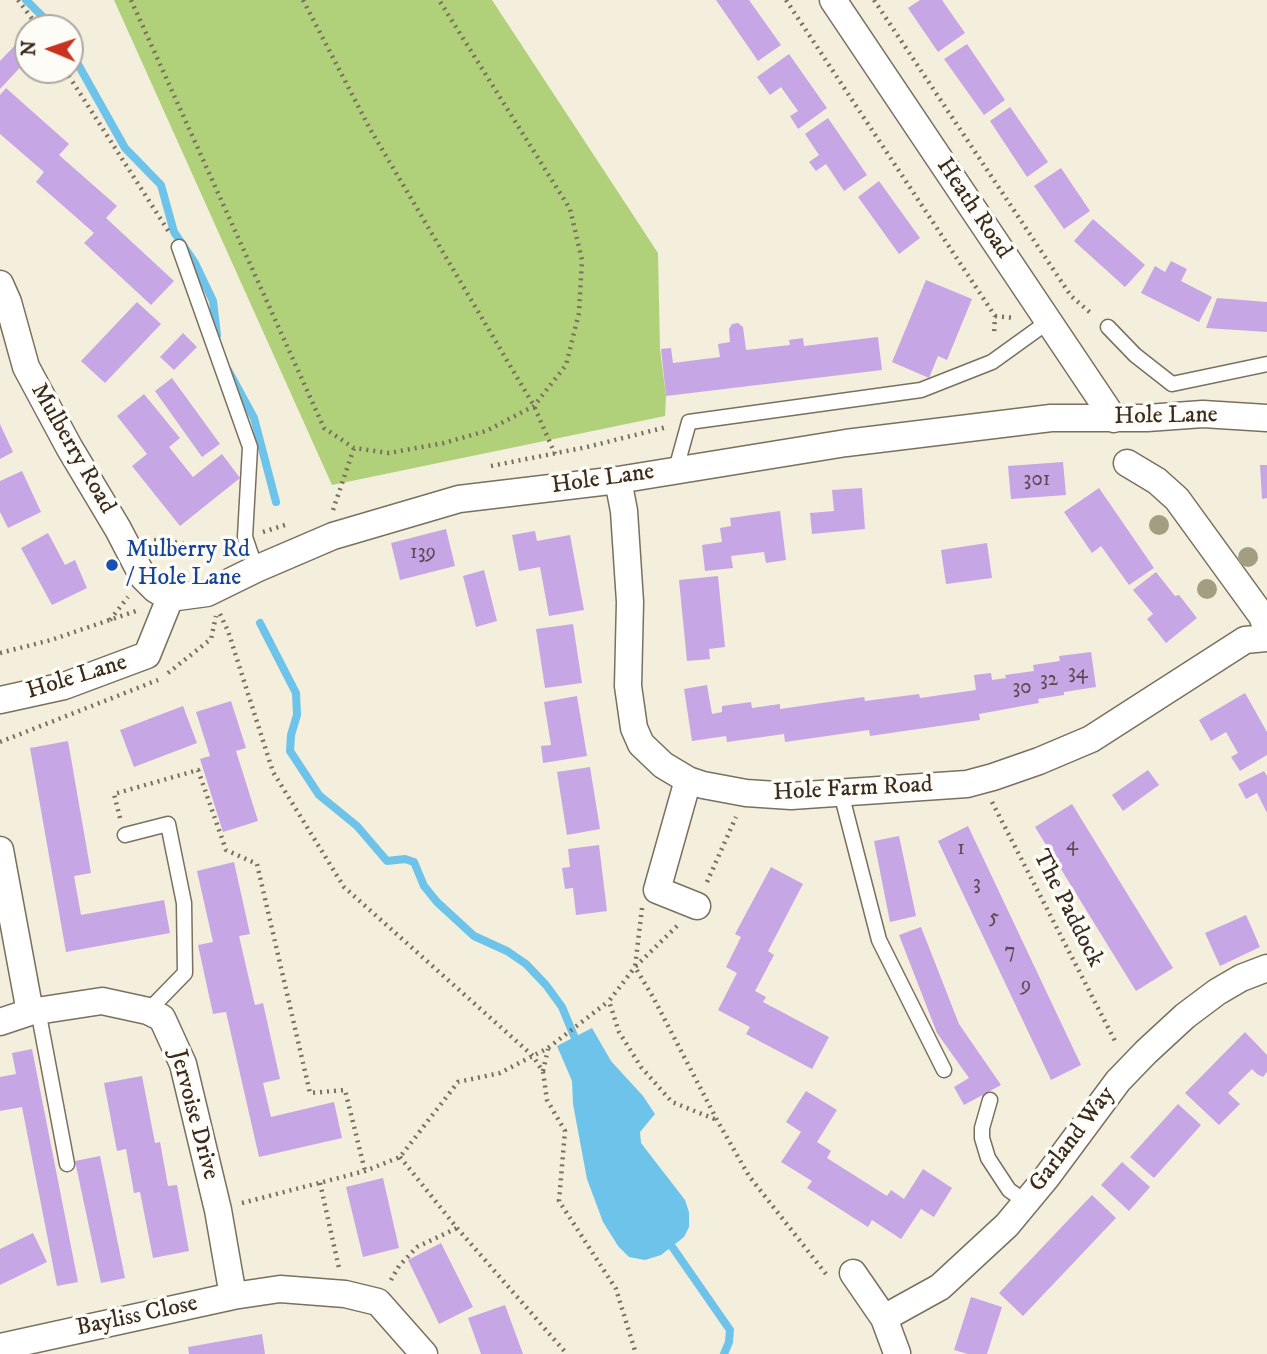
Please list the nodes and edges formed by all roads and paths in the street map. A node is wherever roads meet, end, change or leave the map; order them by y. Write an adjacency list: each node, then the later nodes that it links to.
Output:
1 (131, 0): 17 (path)
2 (303, 0): 14 (path)
3 (439, 0): 14 (path)
4 (786, 0): 12 (path)
5 (833, 0): 10 (street, Heath Road)
6 (874, 0): 11 (path)
7 (74, 84): 8 (path)
8 (179, 247): 23 (lane)
9 (3, 296): 24 (street, Mulberry Road)
10 (1049, 321): 12 (lane); 16 (street, Heath Road)
11 (1108, 327): 13 (lane, Hole Lane)
12 (992, 362): 20 (lane)
13 (1267, 364)
14 (534, 406): 17 (path); 18 (path)
15 (1267, 418): 16 (street, Hole Lane)
16 (1114, 419): 20 (street, Hole Lane)
17 (354, 448): 22 (path)
18 (555, 454)
19 (1127, 463): 25 (street)
20 (676, 469): 21 (street, Hole Lane)
21 (618, 480): 23 (street, Hole Lane); 30 (street, Hole Farm Road)
22 (333, 511)
23 (256, 569): 24 (street, Hole Lane)
24 (166, 595): 27 (path); 28 (street, Hole Lane)
25 (1267, 630)
26 (1267, 638): 32 (street, Hole Farm Road)
27 (0, 653)
28 (0, 701)
29 (0, 742): 46 (path)
30 (688, 780): 31 (street, Hole Farm Road); 36 (street)
31 (746, 793): 32 (street, Hole Farm Road); 37 (path)
32 (841, 793): 47 (lane)
33 (988, 794): 44 (path, The Paddock)
34 (125, 835): 42 (lane); 53 (path)
35 (0, 850): 41 (street)
36 (657, 890): 37 (street); 38 (path)
37 (697, 906): 38 (path)
38 (635, 967): 40 (path); 50 (path)
39 (1267, 968): 55 (street, Garland Way)
40 (608, 1001): 45 (path); 50 (path)
41 (34, 1011): 42 (street); 43 (street); 52 (lane)
42 (148, 1011): 56 (street, Jervoise Drive)
43 (0, 1021)
44 (1115, 1041)
45 (548, 1048): 46 (path); 48 (path)
46 (533, 1056): 48 (path); 51 (path)
47 (944, 1070)
48 (543, 1072): 67 (path)
49 (990, 1100): 55 (lane)
50 (717, 1120): 58 (path)
51 (400, 1157): 53 (path); 57 (path)
52 (66, 1164)
53 (365, 1171): 54 (path)
54 (320, 1183): 56 (path); 59 (path)
55 (1026, 1202): 62 (street, Garland Way)
56 (218, 1210): 60 (street, Jervoise Drive)
57 (457, 1228): 61 (path); 66 (path)
58 (853, 1273): 62 (street)
59 (345, 1294): 60 (street); 61 (street)
60 (233, 1296): 63 (street, Bayliss Close)
61 (378, 1302): 65 (street)
62 (884, 1318): 64 (street)
63 (12, 1348)
64 (897, 1353)
65 (424, 1354)
66 (567, 1354)
67 (636, 1354)

